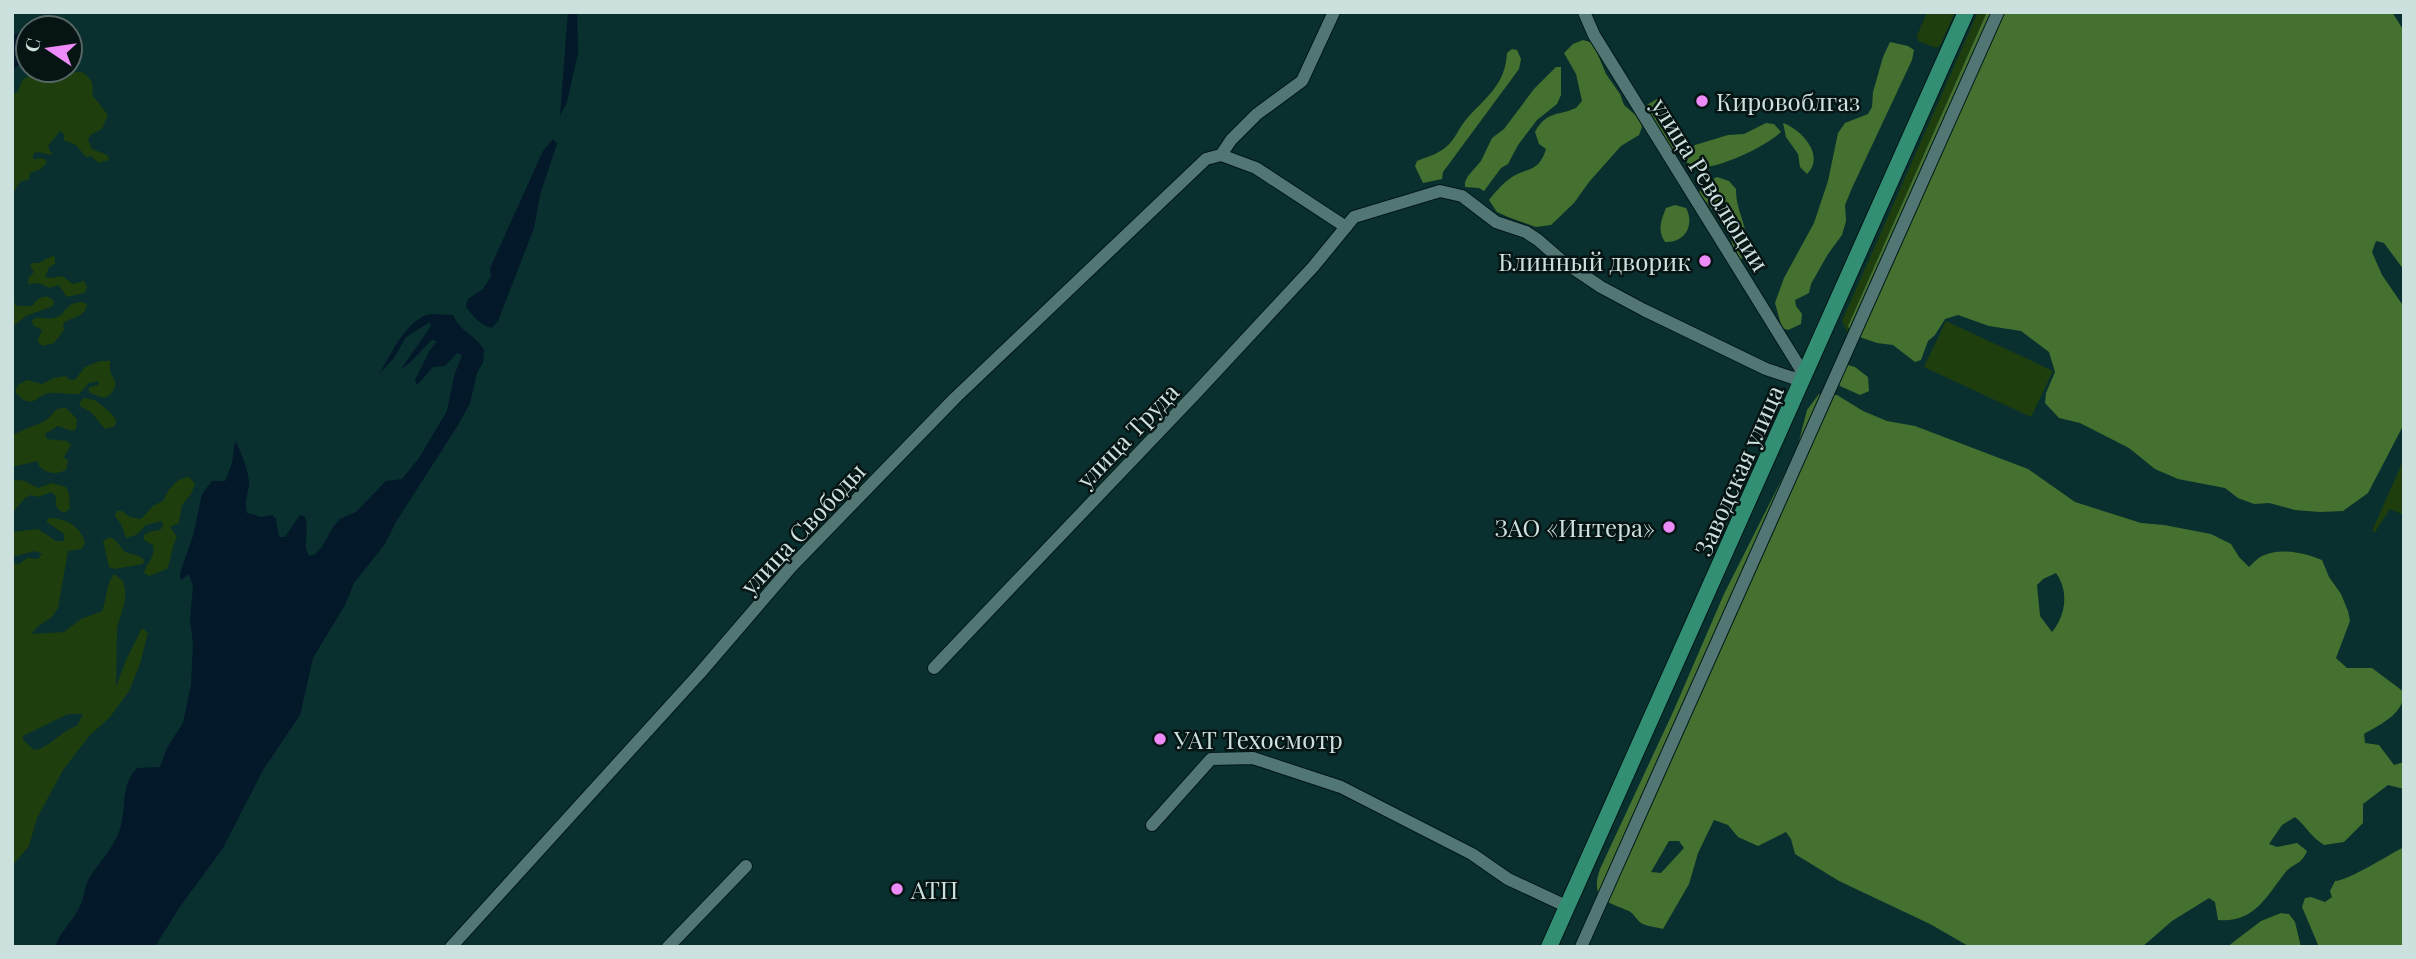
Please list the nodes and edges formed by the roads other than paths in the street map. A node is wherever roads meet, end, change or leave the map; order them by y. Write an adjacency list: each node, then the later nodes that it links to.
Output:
1 (1334, 12): 5 (street)
2 (1584, 12): 7 (street, улица Революции)
3 (1966, 12): 7 (main road, Заводская улица)
4 (1998, 12): 15 (street)
5 (1221, 155): 6 (street); 12 (street, улица Свободы)
6 (1346, 227): 7 (street); 8 (street, улица Труда)
7 (1805, 376): 11 (main road, Заводская улица)
8 (934, 668)
9 (1152, 825): 11 (street)
10 (746, 866): 13 (street)
11 (1568, 907): 14 (main road, Заводская улица)
12 (451, 947)
13 (668, 947)
14 (1549, 947)
15 (1581, 947)

